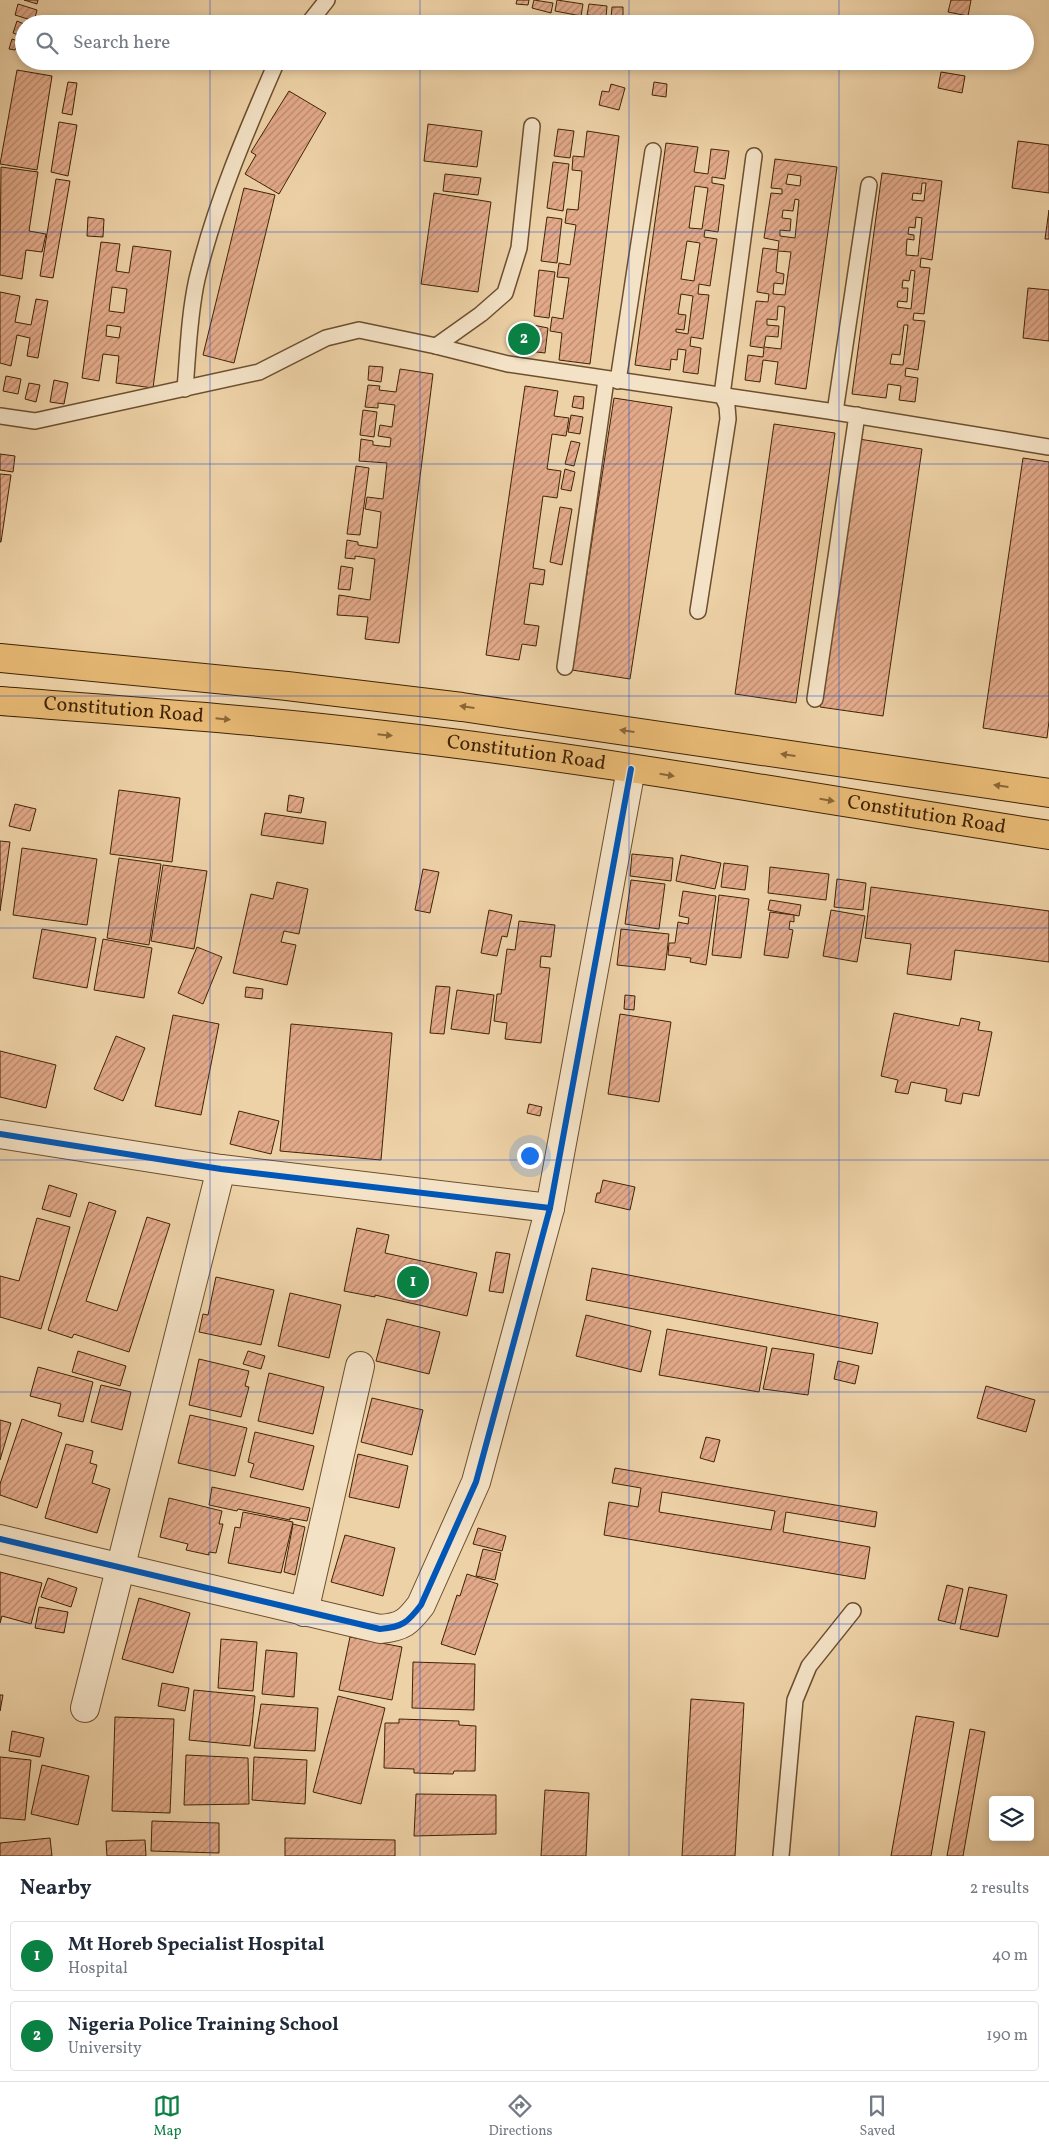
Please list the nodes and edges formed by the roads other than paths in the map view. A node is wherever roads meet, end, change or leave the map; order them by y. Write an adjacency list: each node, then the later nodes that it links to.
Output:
1 (327, 0): 2 (lane)
2 (315, 15)
3 (273, 70): 10 (lane)
4 (532, 126): 8 (lane)
5 (653, 151): 9 (lane)
6 (754, 156): 11 (lane)
7 (869, 185): 12 (lane)
8 (436, 346): 9 (lane); 10 (lane)
9 (612, 380): 11 (lane); 18 (lane)
10 (185, 389): 14 (lane)
11 (722, 395): 12 (lane); 16 (lane)
12 (836, 412): 13 (lane)
13 (856, 415): 15 (lane); 19 (lane)
14 (0, 416)
15 (1049, 447)
16 (698, 611)
17 (0, 658): 22 (main road, Constitution Road, one-way to 17)
18 (565, 667)
19 (815, 699)
20 (0, 701): 21 (main road, Constitution Road, one-way to 21)
21 (631, 769): 23 (main road, Constitution Road, one-way to 23); 26 (street)
22 (1049, 793)
23 (1049, 835)
24 (0, 1134): 25 (street)
25 (221, 1170): 26 (street); 29 (street)
26 (550, 1208): 31 (street)
27 (360, 1366): 31 (street)
28 (0, 1539): 29 (street)
29 (122, 1569): 31 (street); 32 (street)
30 (853, 1611): 33 (lane)
31 (304, 1612)
32 (85, 1708)
33 (781, 1856)

